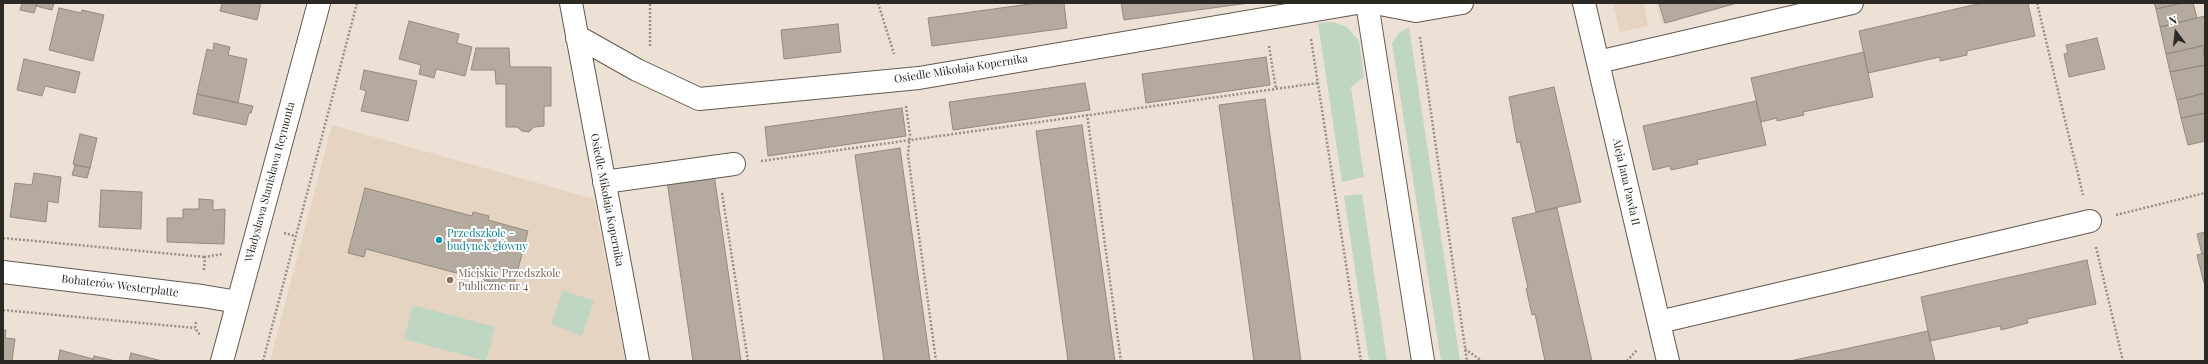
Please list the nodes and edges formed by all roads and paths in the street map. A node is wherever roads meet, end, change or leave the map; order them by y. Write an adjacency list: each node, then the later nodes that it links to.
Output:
1 (319, 3): 31 (street, Władysława Stanisława Reymonta)
2 (357, 3): 37 (path)
3 (571, 3): 16 (street, Osiedle Mikołaja Kopernika)
4 (650, 3): 18 (path)
5 (878, 3): 19 (path)
6 (1357, 3): 13 (street, Osiedle Mikołaja Kopernika)
7 (1367, 3): 43 (street)
8 (1375, 3): 14 (street)
9 (1462, 3): 14 (street)
10 (1584, 3): 17 (street, Aleja Jana Pawła II)
11 (1852, 3): 17 (street)
12 (2038, 3): 27 (path)
13 (1306, 11): 15 (street, Osiedle Mikołaja Kopernika); 20 (path)
14 (1416, 11): 35 (path)
15 (1264, 19): 19 (street, Osiedle Mikołaja Kopernika); 21 (path)
16 (577, 38): 18 (street, Osiedle Mikołaja Kopernika); 25 (street, Osiedle Mikołaja Kopernika)
17 (1598, 62): 33 (street, Aleja Jana Pawła II)
18 (650, 76): 19 (street, Osiedle Mikołaja Kopernika)
19 (902, 79): 23 (path)
20 (1318, 83): 21 (path); 42 (path)
21 (1276, 89): 22 (path)
22 (1086, 114): 23 (path); 41 (path)
23 (909, 140): 24 (path); 40 (path)
24 (726, 165): 25 (street); 39 (path)
25 (604, 182): 38 (street, Osiedle Mikołaja Kopernika)
26 (2205, 193): 27 (path)
27 (2090, 221): 33 (street); 47 (path)
28 (3, 238): 29 (path)
29 (205, 257)
30 (3, 272): 31 (street, Bohaterów Westerplatte)
31 (238, 302): 36 (street, Władysława Stanisława Reymonta)
32 (3, 310): 34 (path)
33 (1659, 322): 46 (street, Aleja Jana Pawła II)
34 (195, 328)
35 (1465, 349): 44 (path); 45 (path)
36 (222, 361)
37 (263, 361)
38 (638, 361)
39 (748, 361)
40 (936, 361)
41 (1121, 361)
42 (1361, 361)
43 (1423, 361)
44 (1467, 361)
45 (1482, 361)
46 (1668, 361)
47 (2123, 361)

